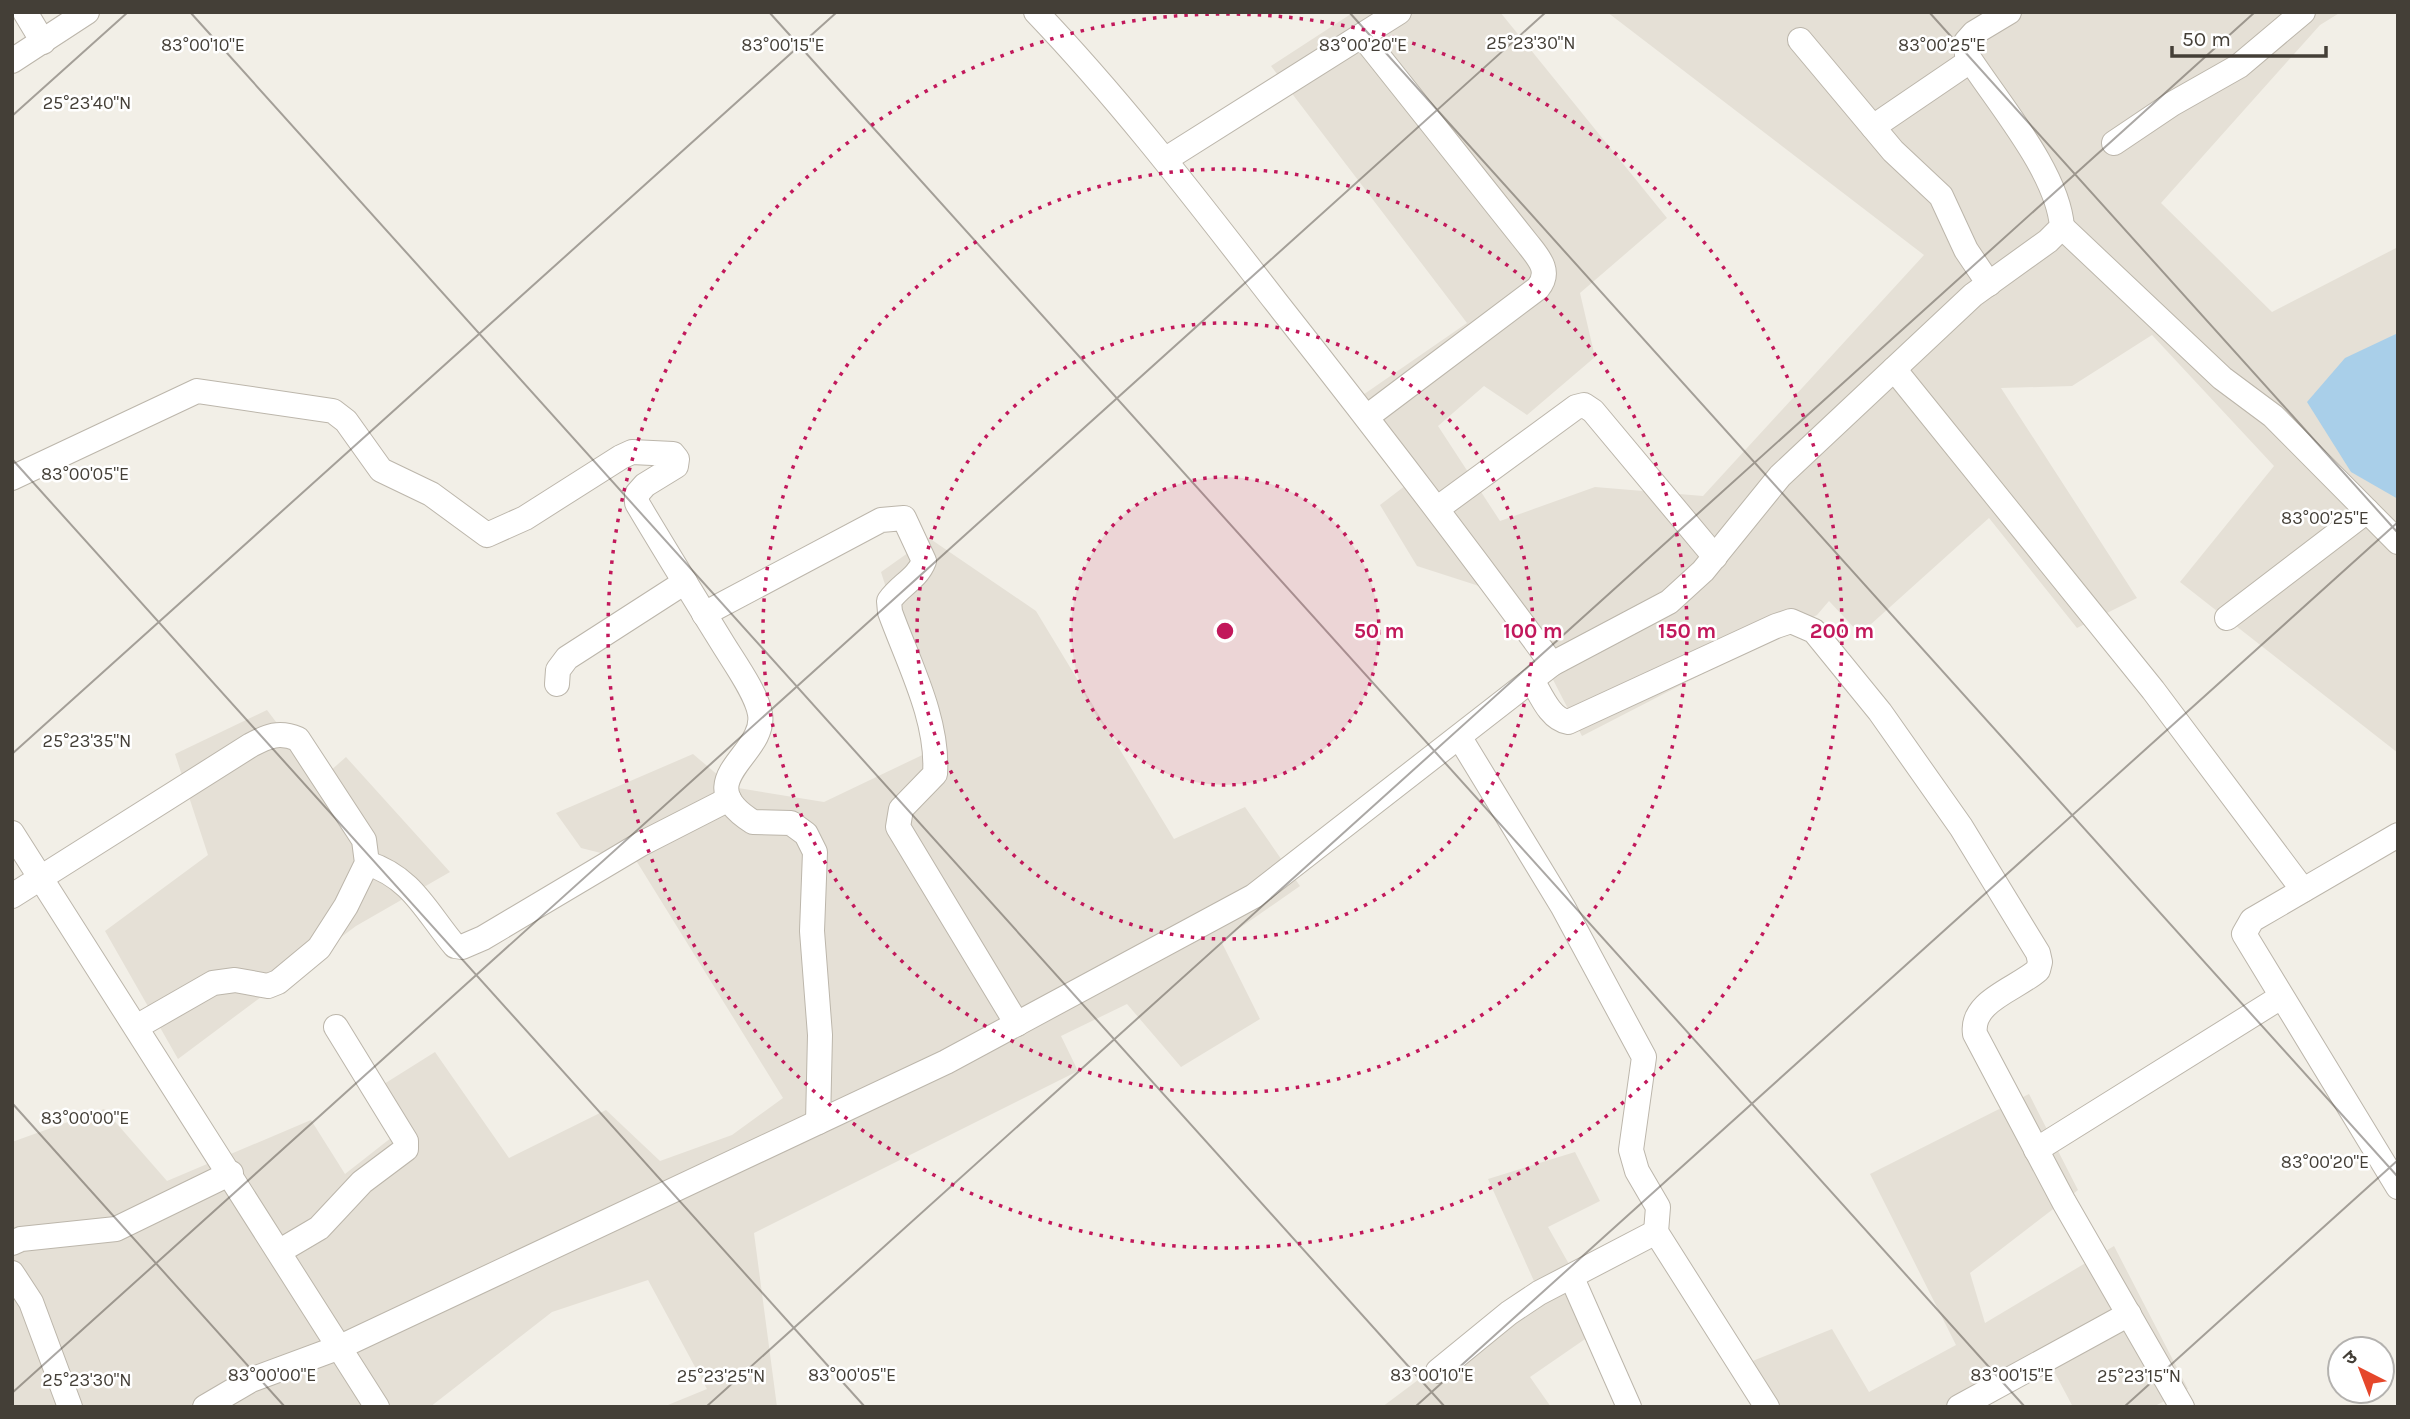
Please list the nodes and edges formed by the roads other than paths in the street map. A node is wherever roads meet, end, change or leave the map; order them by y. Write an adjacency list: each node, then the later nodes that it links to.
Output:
1 (25, 12): 9 (street)
2 (87, 12): 9 (street)
3 (1036, 12): 14 (street)
4 (1399, 12): 7 (street)
5 (2009, 12): 11 (street)
6 (2303, 12): 13 (street)
7 (1364, 38): 14 (street); 18 (street)
8 (1800, 40): 12 (street)
9 (43, 42): 10 (street)
10 (12, 61)
11 (1970, 61): 12 (street); 15 (street)
12 (1873, 127): 16 (street)
13 (2114, 143)
14 (1166, 159): 18 (street)
15 (2062, 227): 16 (street); 21 (street)
16 (1989, 284): 17 (street)
17 (1894, 369): 23 (street); 36 (street)
18 (1368, 416): 20 (street)
19 (12, 478): 24 (street)
20 (1438, 508): 23 (street); 27 (street)
21 (2367, 511): 22 (street); 26 (street)
22 (2398, 542)
23 (1715, 557): 27 (street)
24 (685, 582): 25 (street); 29 (street)
25 (704, 614): 31 (street); 39 (street)
26 (2227, 618)
27 (1552, 664): 28 (street)
28 (1532, 680): 30 (street); 43 (street)
29 (557, 684)
30 (1460, 738): 39 (street); 46 (street)
31 (729, 799): 34 (street); 42 (street)
32 (12, 833): 35 (street)
33 (2398, 835): 36 (street)
34 (367, 863): 35 (street); 40 (street)
35 (40, 878): 37 (street); 40 (street)
36 (2303, 890): 38 (street)
37 (12, 896)
38 (2281, 997): 43 (street); 45 (street)
39 (1017, 1024): 42 (street)
40 (138, 1026): 44 (street)
41 (336, 1027): 48 (street)
42 (818, 1122): 52 (street)
43 (2036, 1150): 51 (street)
44 (231, 1173): 47 (street); 48 (street)
45 (2398, 1187)
46 (1656, 1232): 50 (street); 58 (street)
47 (12, 1243)
48 (280, 1251): 52 (street)
49 (12, 1273): 54 (street)
50 (1572, 1278): 53 (street); 57 (street)
51 (2129, 1314): 59 (street); 60 (street)
52 (340, 1347): 55 (street); 56 (street)
53 (1438, 1371)
54 (70, 1407)
55 (205, 1407)
56 (377, 1407)
57 (1629, 1407)
58 (1767, 1407)
59 (1959, 1407)
60 (2182, 1407)

